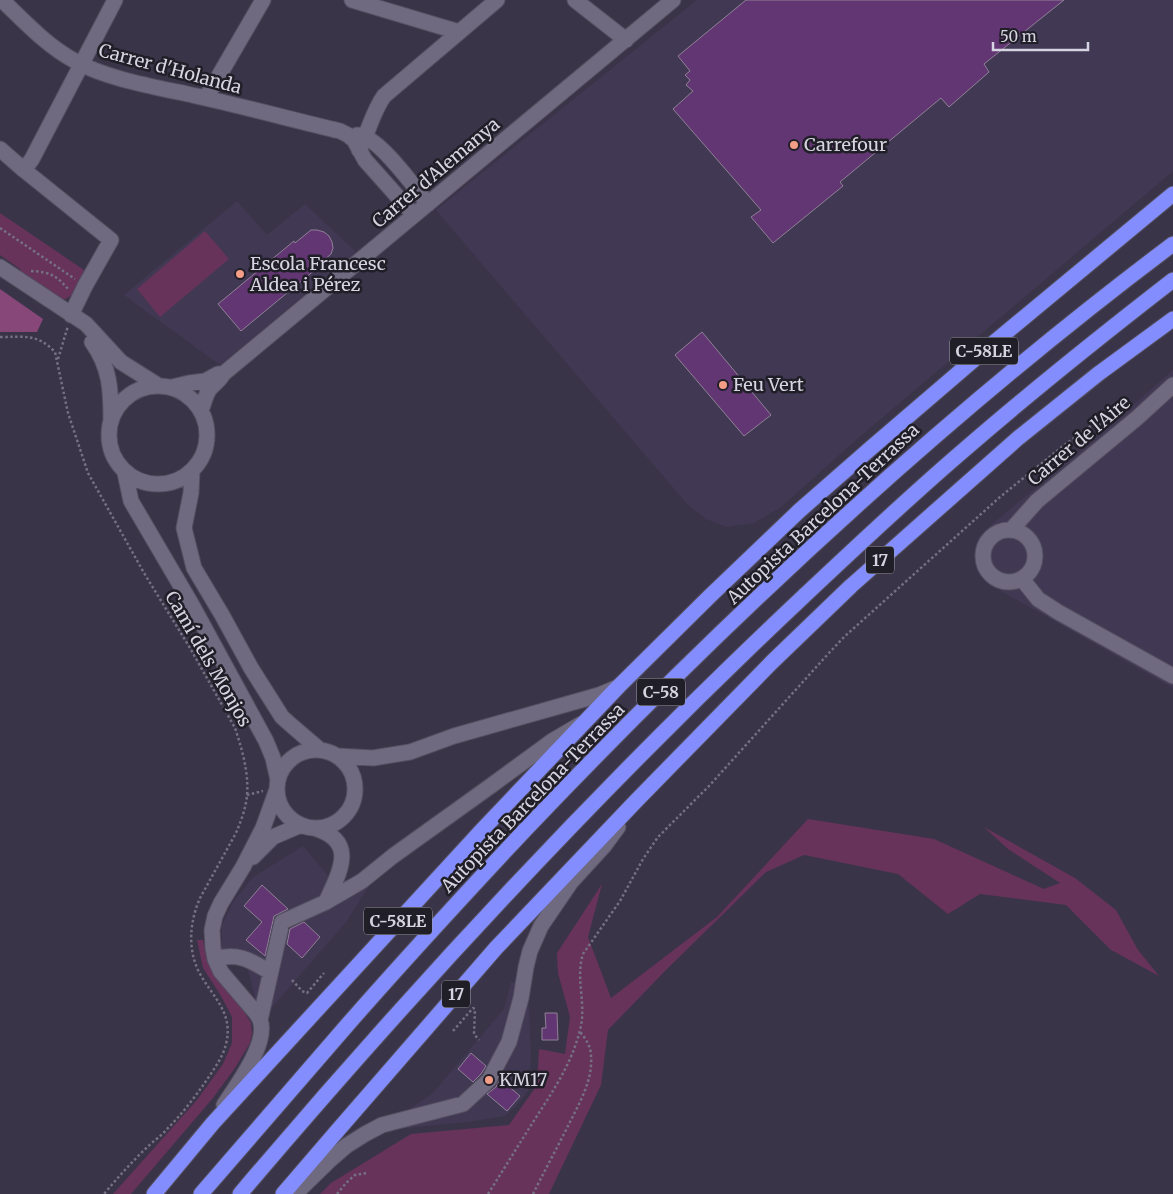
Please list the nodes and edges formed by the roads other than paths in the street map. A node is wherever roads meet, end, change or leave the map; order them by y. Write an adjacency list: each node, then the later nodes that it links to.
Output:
1 (2, 0): 10 (street, Carrer d'Holanda)
2 (115, 0): 10 (street)
3 (263, 0): 11 (street)
4 (352, 0): 8 (street)
5 (497, 0): 8 (street)
6 (575, 0): 9 (street)
7 (673, 0): 9 (street, Carrer d'Alemanya)
8 (459, 32): 12 (street)
9 (626, 40): 16 (street, Carrer d'Alemanya)
10 (81, 64): 11 (street, Carrer d'Holanda); 14 (street)
11 (206, 98): 12 (street, Carrer d'Holanda)
12 (363, 143): 16 (street, Carrer d'Holanda); 17 (street, Carrer d'Holanda)
13 (0, 149): 14 (street)
14 (24, 170): 21 (street)
15 (1173, 194): 33 (highway, C-58LE)
16 (428, 204): 17 (street, Carrer d'Alemanya)
17 (414, 215): 23 (street, Carrer d'Alemanya)
18 (1173, 244): 47 (highway, Autopista Barcelona-Terrassa / C-58)
19 (0, 267): 21 (street)
20 (1173, 280): 48 (highway, C-58)
21 (71, 315): 25 (street); 27 (street)
22 (1173, 321): 38 (highway, 17)
23 (223, 374): 25 (street, Carrer d'Alemanya); 26 (street, Carrer d'Alemanya)
24 (1173, 385): 30 (street, Carrer de l'Aire)
25 (165, 387): 26 (street); 27 (street)
26 (201, 410): 28 (street)
27 (111, 422): 29 (street)
28 (192, 471): 29 (street); 35 (street)
29 (125, 473): 37 (street)
30 (1012, 529): 31 (street); 31 (street)
31 (1022, 579): 32 (street)
32 (1173, 676)
33 (618, 687): 34 (highway, C-58LE); 36 (street)
34 (585, 722): 41 (street); 45 (highway, C-58LE)
35 (320, 750): 36 (street); 37 (street)
36 (337, 756): 39 (street)
37 (277, 785): 39 (street); 40 (street)
38 (636, 801): 49 (highway, 17); 50 (street)
39 (307, 826): 40 (street); 41 (street)
40 (243, 867): 42 (street)
41 (326, 902): 43 (street)
42 (215, 959): 43 (street); 44 (street)
43 (270, 972): 44 (street)
44 (260, 1020): 45 (street)
45 (213, 1123): 46 (highway, C-58LE)
46 (154, 1194)
47 (201, 1194)
48 (240, 1194)
49 (283, 1194)
50 (294, 1194)

